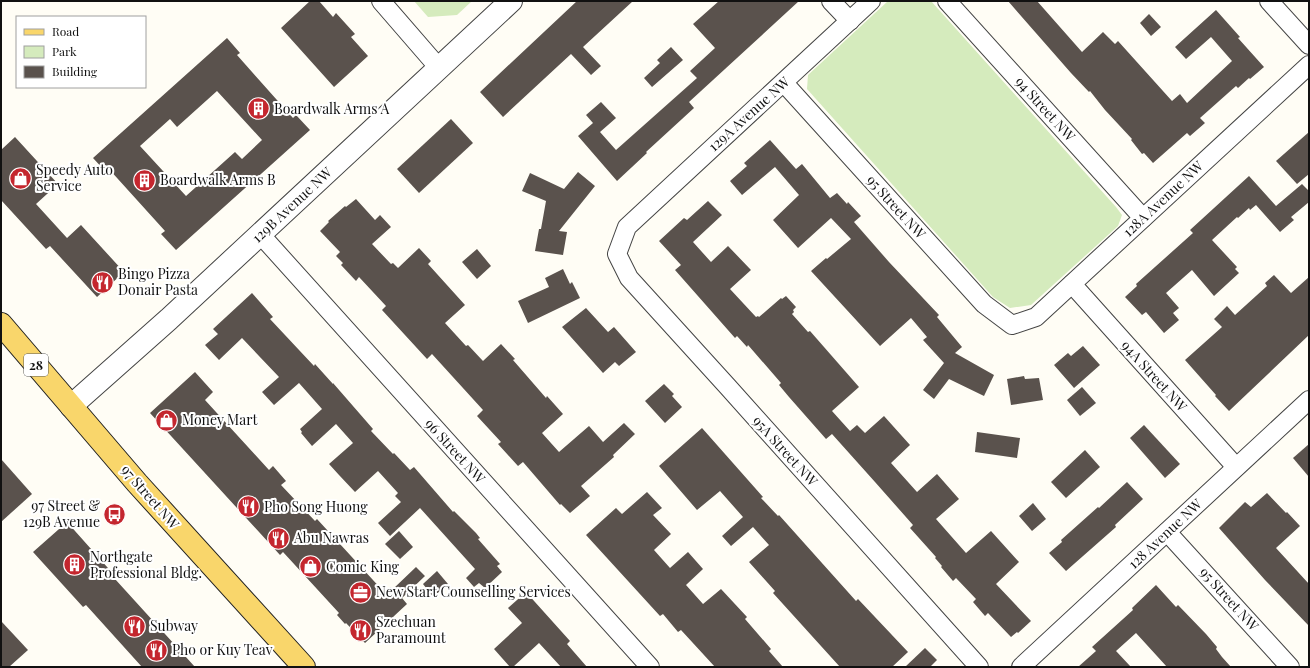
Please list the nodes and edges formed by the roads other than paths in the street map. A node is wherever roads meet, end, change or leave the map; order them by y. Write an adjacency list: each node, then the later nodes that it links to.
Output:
1 (381, 1): 10 (street)
2 (511, 1): 10 (street, 129B Avenue NW)
3 (831, 1): 7 (street)
4 (871, 1): 7 (street, 129A Avenue NW)
5 (947, 1): 12 (street, 94 Street NW)
6 (1269, 1): 8 (street)
7 (850, 21): 11 (street, 129A Avenue NW)
8 (1309, 45)
9 (1309, 65): 12 (street, 128A Avenue NW)
10 (439, 68): 14 (street, 129B Avenue NW)
11 (784, 82): 13 (street, 129A Avenue NW); 17 (street, 95 Street NW)
12 (1143, 218): 15 (street, 128A Avenue NW)
13 (627, 227): 24 (street, 95A Street NW)
14 (260, 234): 19 (street, 129B Avenue NW); 23 (street, 96 Street NW)
15 (1072, 284): 17 (street, 128A Avenue NW); 20 (street, 94A Street NW)
16 (1, 324): 19 (main road, 97 Street NW / 28)
17 (1012, 325)
18 (1309, 400): 20 (street, 128 Avenue NW)
19 (71, 406): 22 (main road, 97 Street NW)
20 (1236, 467): 21 (street, 128 Avenue NW)
21 (1167, 532): 25 (street, 128 Avenue NW); 26 (street, 95 Street NW)
22 (304, 667)
23 (650, 667)
24 (979, 667)
25 (1021, 667)
26 (1290, 667)

